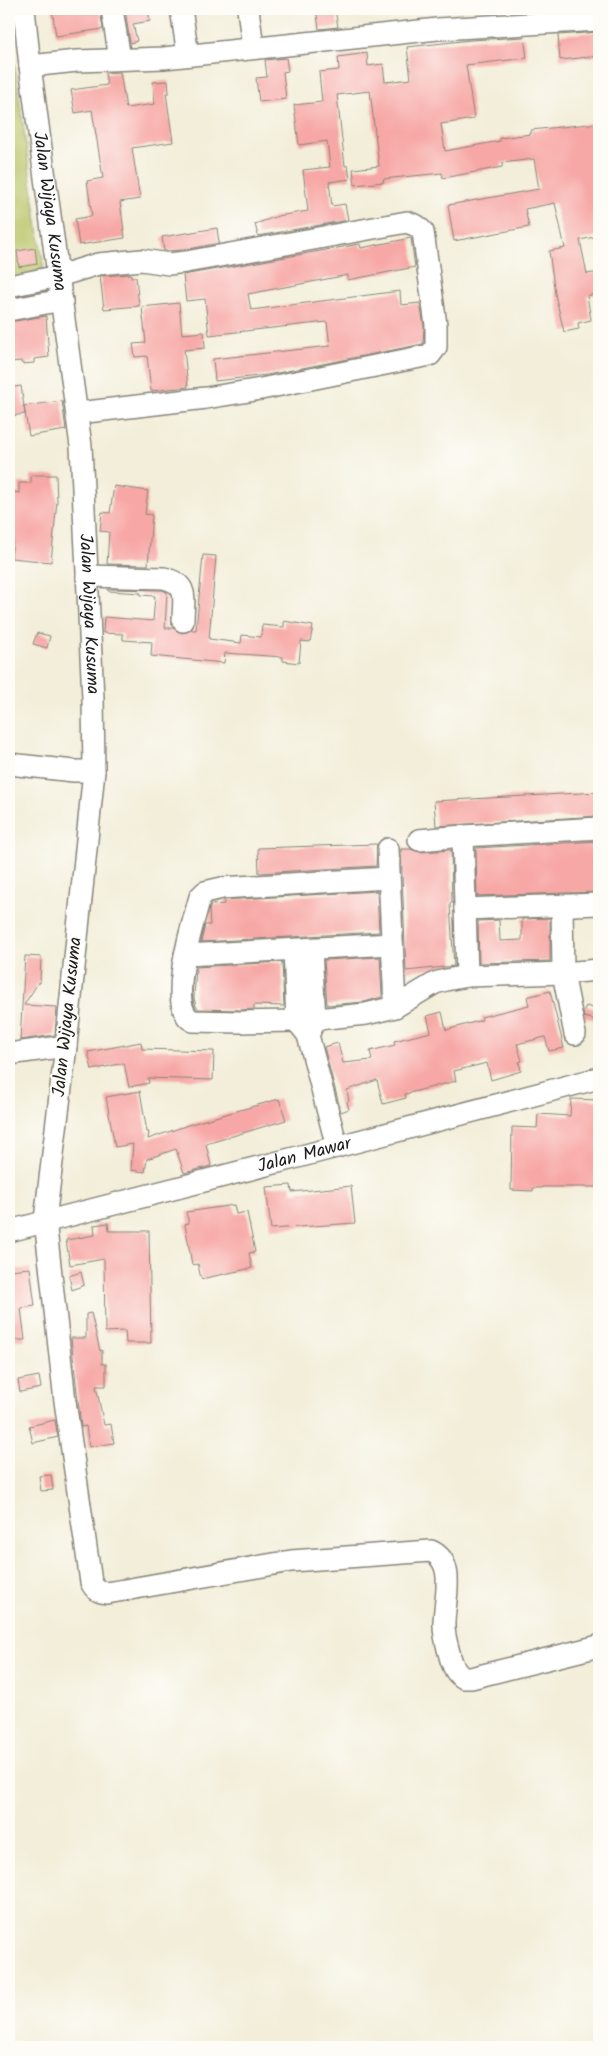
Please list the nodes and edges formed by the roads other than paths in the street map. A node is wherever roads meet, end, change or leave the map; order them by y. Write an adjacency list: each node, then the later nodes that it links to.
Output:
1 (24, 9): 9 (street, Jalan Wijaya Kusuma)
2 (112, 9): 8 (street)
3 (181, 9): 7 (street)
4 (248, 9): 6 (street)
5 (599, 20): 6 (street)
6 (253, 48): 7 (street)
7 (188, 55): 8 (street)
8 (120, 60): 9 (street)
9 (30, 66): 10 (street, Jalan Wijaya Kusuma)
10 (59, 276): 11 (street); 12 (street, Jalan Wijaya Kusuma); 14 (street)
11 (9, 286)
12 (62, 300): 13 (street); 14 (street, Jalan Wijaya Kusuma)
13 (9, 310)
14 (78, 413): 15 (street, Jalan Wijaya Kusuma)
15 (87, 576): 16 (street); 18 (street, Jalan Wijaya Kusuma)
16 (183, 621)
17 (9, 764): 18 (street)
18 (94, 771): 36 (street, Jalan Wijaya Kusuma)
19 (599, 828): 20 (street)
20 (463, 836): 21 (street); 26 (street)
21 (419, 840)
22 (388, 848): 23 (street)
23 (388, 878): 27 (street); 29 (street)
24 (599, 904): 25 (street)
25 (562, 905): 26 (street); 31 (street)
26 (465, 909): 32 (street)
27 (392, 944): 28 (street); 33 (street)
28 (302, 950): 29 (street); 34 (street)
29 (185, 955): 34 (street)
30 (599, 970): 31 (street)
31 (564, 973): 32 (street); 35 (street)
32 (467, 976): 33 (street)
33 (395, 1007): 34 (street)
34 (307, 1025): 39 (street)
35 (575, 1034)
36 (66, 1046): 37 (street); 40 (street, Jalan Wijaya Kusuma)
37 (9, 1054)
38 (599, 1078): 39 (street, Jalan Mawar)
39 (337, 1147): 40 (street, Jalan Mawar)
40 (45, 1220): 41 (street, Jalan Mawar); 42 (street, Jalan Wijaya Kusuma)
41 (9, 1230)
42 (599, 1646)

